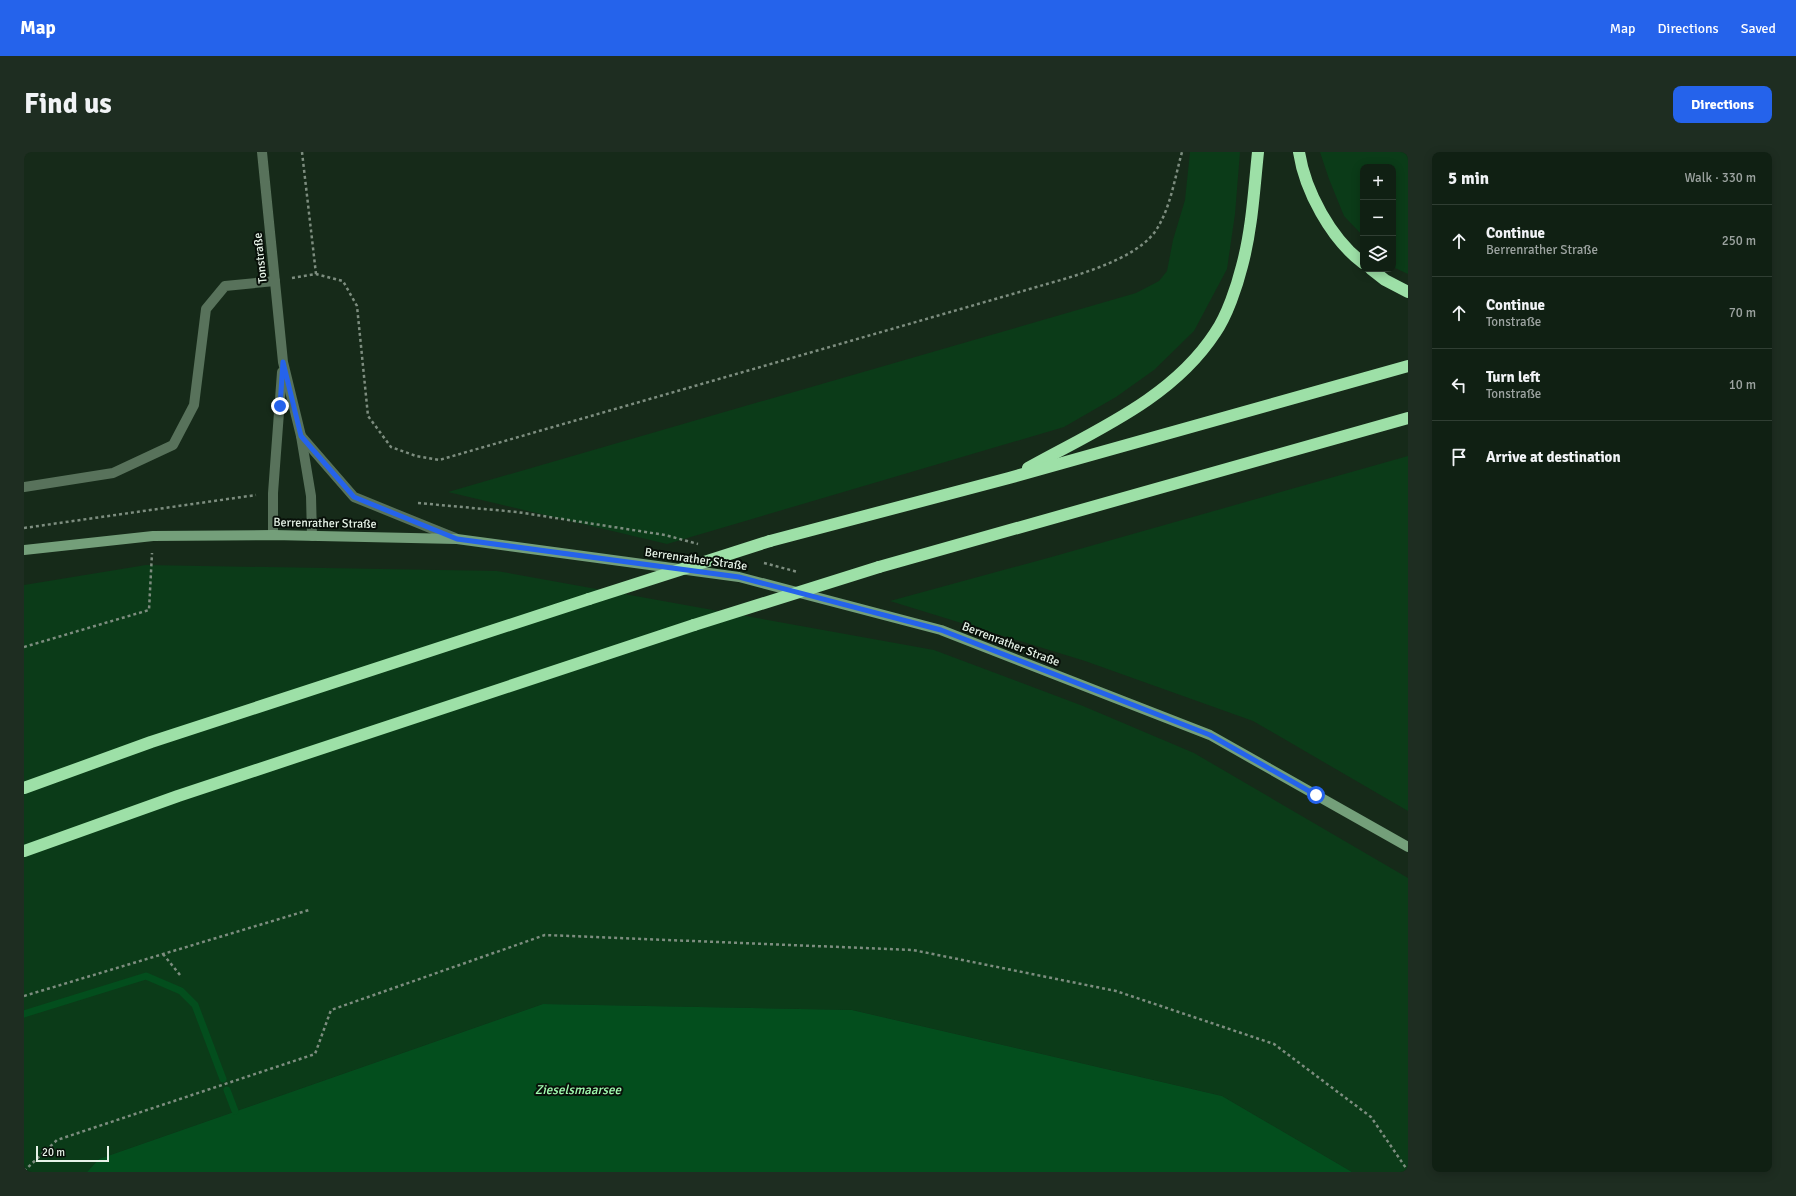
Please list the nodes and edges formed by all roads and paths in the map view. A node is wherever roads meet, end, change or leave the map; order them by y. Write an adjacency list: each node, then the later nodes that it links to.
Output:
1 (262, 152): 9 (street, Tonstraße)
2 (302, 152): 8 (path)
3 (1182, 152): 8 (path)
4 (1258, 152): 15 (highway)
5 (1299, 152): 6 (highway)
6 (1360, 260)
7 (1375, 272): 10 (highway)
8 (316, 274): 9 (path)
9 (275, 281): 11 (street, Tonstraße); 16 (street)
10 (1408, 292)
11 (283, 362): 14 (street, Tonstraße); 17 (street, Tonstraße)
12 (1408, 366): 15 (highway)
13 (1408, 418): 25 (highway, bridge)
14 (301, 436): 19 (street, Tonstraße); 20 (street, Tonstraße)
15 (1009, 478): 23 (highway, bridge)
16 (24, 487)
17 (273, 535): 18 (main road, Berrenrather Straße); 19 (main road, Berrenrather Straße)
18 (153, 536): 21 (main road, Berrenrather Straße); 22 (path)
19 (312, 536): 20 (main road, Berrenrather Straße)
20 (457, 539): 24 (main road, Berrenrather Straße)
21 (24, 550)
22 (24, 647)
23 (24, 788)
24 (1408, 847)
25 (24, 850)
26 (309, 910): 27 (path)
27 (163, 954): 28 (path); 29 (path)
28 (180, 975)
29 (24, 996)
30 (1408, 1170): 31 (path)
31 (24, 1171)

